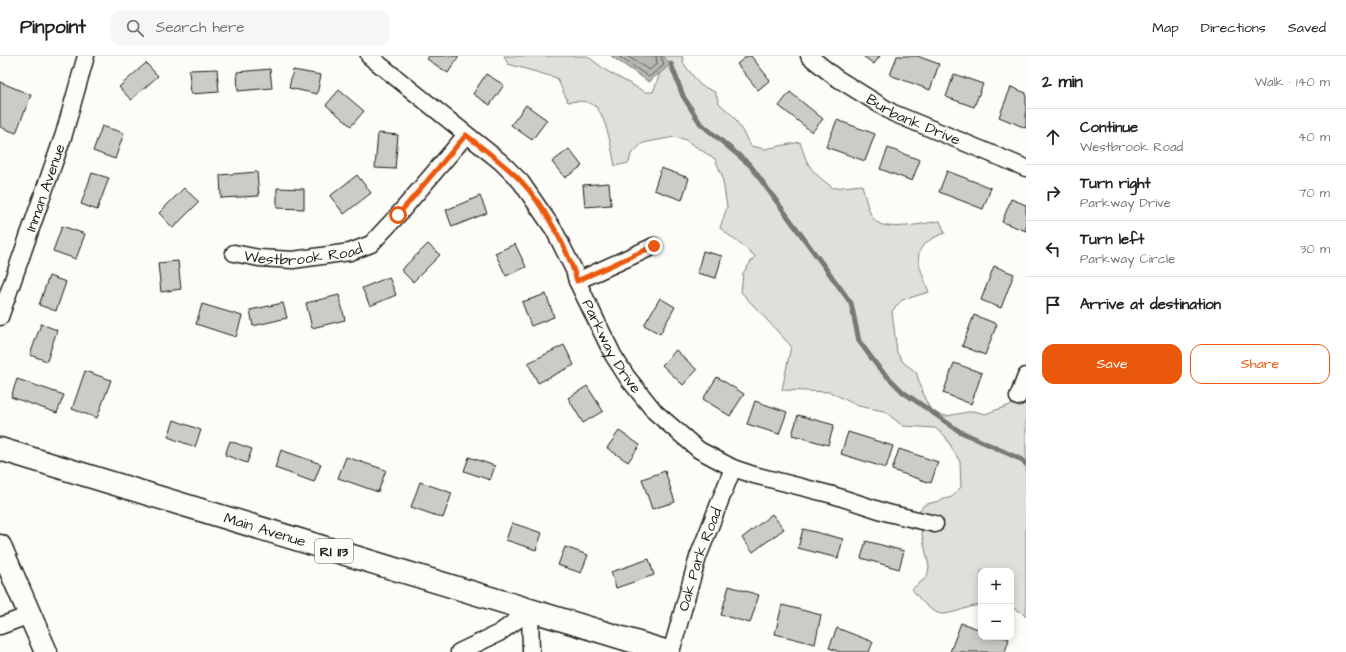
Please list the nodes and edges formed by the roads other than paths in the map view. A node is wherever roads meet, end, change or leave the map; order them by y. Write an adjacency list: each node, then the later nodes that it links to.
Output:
1 (86, 56): 9 (street, Inman Avenue)
2 (370, 56): 4 (street, Parkway Drive)
3 (809, 56): 5 (street, Burbank Drive)
4 (466, 135): 7 (street, Westbrook Road); 8 (street, Parkway Drive)
5 (1026, 168)
6 (654, 246): 8 (street)
7 (234, 253)
8 (577, 281): 13 (street, Parkway Drive)
9 (0, 317)
10 (1026, 376): 11 (street)
11 (1018, 398)
12 (0, 449): 16 (main road, Main Avenue / RI 113)
13 (733, 468): 14 (street, Parkway Drive); 22 (street, Oak Park Road)
14 (935, 524)
15 (0, 546): 17 (main road)
16 (530, 610): 20 (street); 21 (street); 22 (main road, Main Avenue / RI 113)
17 (30, 615): 18 (street); 19 (main road)
18 (0, 626)
19 (46, 652)
20 (459, 652)
21 (531, 652)
22 (670, 652)

